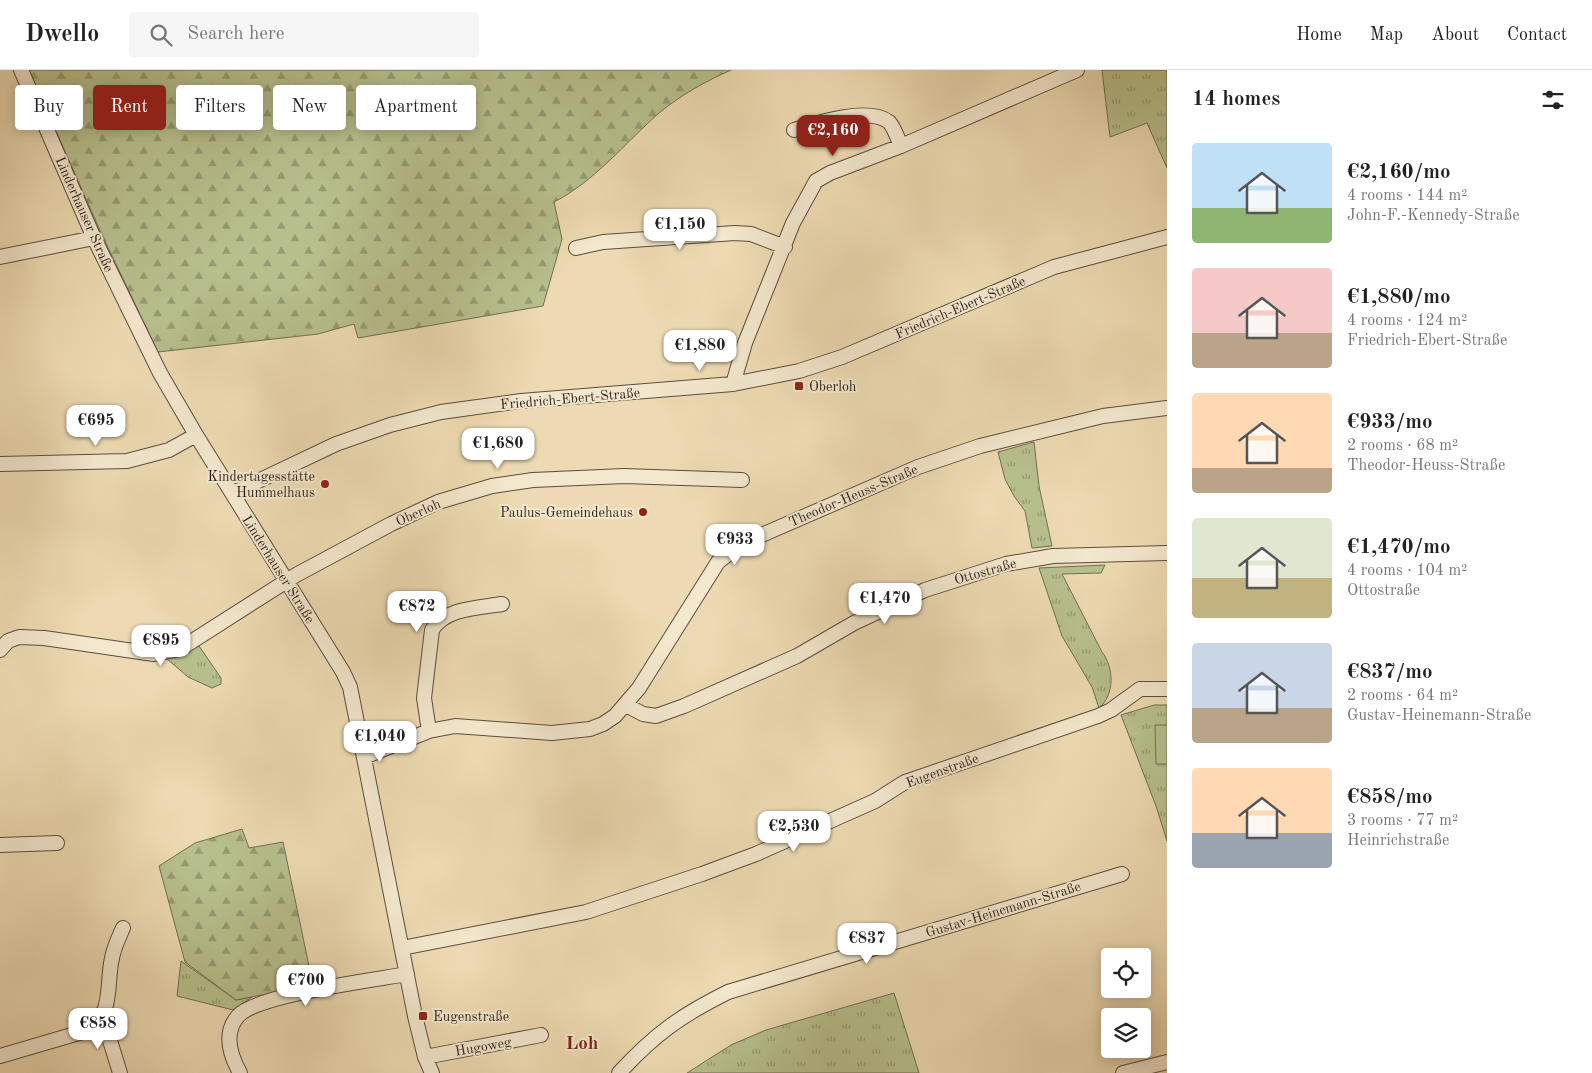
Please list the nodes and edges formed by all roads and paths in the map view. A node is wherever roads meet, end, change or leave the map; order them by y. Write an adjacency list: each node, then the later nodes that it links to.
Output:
1 (21, 70): 6 (street, Linderhauser Straße)
2 (1076, 70): 4 (street)
3 (794, 130): 4 (street)
4 (901, 146): 7 (street)
5 (1167, 237): 10 (street, Friedrich-Ebert-Straße)
6 (94, 238): 9 (street); 12 (street, Linderhauser Straße)
7 (785, 247): 8 (street); 10 (street)
8 (576, 248)
9 (0, 257)
10 (733, 384): 15 (street, Friedrich-Ebert-Straße)
11 (1167, 408): 21 (street, Theodor-Heuss-Straße)
12 (196, 435): 13 (street); 15 (street, Linderhauser Straße)
13 (0, 464)
14 (742, 480): 17 (street, Oberloh)
15 (232, 493): 17 (street, Linderhauser Straße)
16 (1167, 554): 21 (street, Ottostraße)
17 (287, 583): 19 (street, Oberloh); 23 (street, Linderhauser Straße)
18 (502, 604): 22 (street)
19 (0, 650)
20 (1167, 688): 28 (street, Eugenstraße)
21 (626, 705): 22 (street, Theodor-Heuss-Straße)
22 (428, 731): 23 (street, Theodor-Heuss-Straße)
23 (364, 757): 28 (street, Linderhauser Straße)
24 (57, 843): 25 (street)
25 (0, 845)
26 (1122, 874): 38 (street, Gustav-Heinemann-Straße)
27 (123, 928): 30 (street)
28 (402, 948): 29 (street, Linderhauser Straße)
29 (407, 974): 33 (street, Linderhauser Straße); 36 (street)
30 (103, 1018): 32 (street); 35 (street)
31 (542, 1035): 33 (street, Hugoweg)
32 (0, 1056)
33 (425, 1057): 37 (street, Linderhauser Straße)
34 (1167, 1062): 39 (street)
35 (120, 1073)
36 (240, 1073)
37 (432, 1073)
38 (618, 1073)
39 (1123, 1073)

